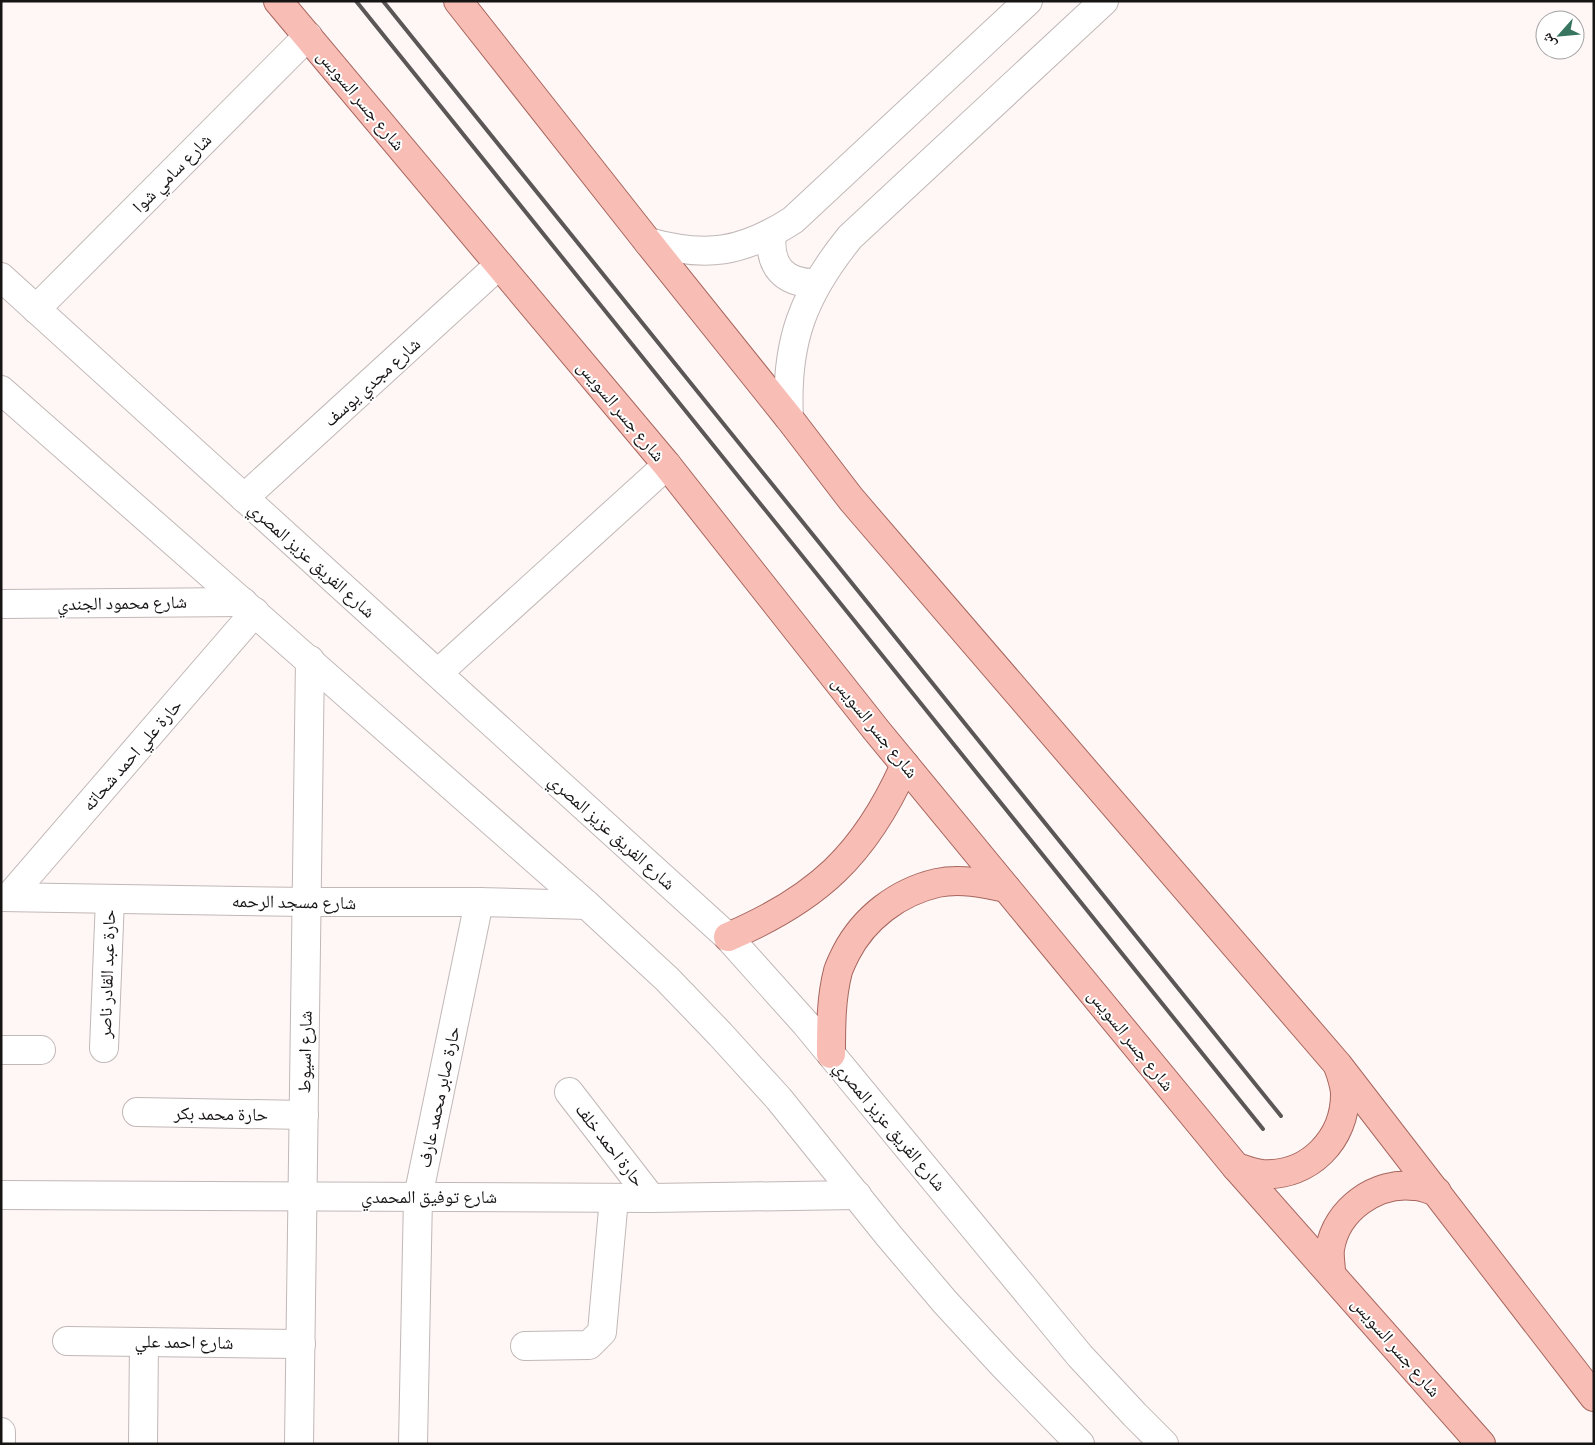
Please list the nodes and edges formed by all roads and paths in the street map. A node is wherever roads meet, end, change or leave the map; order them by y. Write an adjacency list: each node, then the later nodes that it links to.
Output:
1 (278, 1): 5 (main road, شارع جسر السويس)
2 (458, 1): 7 (main road)
3 (1028, 1): 6 (street)
4 (1104, 1): 10 (street)
5 (308, 36): 8 (main road, شارع جسر السويس); 11 (street, شارع سامي شوا)
6 (772, 233): 7 (street); 10 (street)
7 (648, 242): 13 (main road)
8 (499, 265): 14 (main road, شارع جسر السويس); 15 (street, شارع مجدي يوسف)
9 (1, 277): 11 (street, شارع الفريق عزيز المصري)
10 (817, 283): 13 (street)
11 (36, 309): 15 (street, شارع الفريق عزيز المصري)
12 (1, 390): 17 (street)
13 (789, 418): 32 (main road)
14 (667, 465): 19 (street); 20 (main road, شارع جسر السويس)
15 (244, 498): 19 (street, شارع الفريق عزيز المصري)
16 (1, 604): 17 (street, شارع محمود الجندي)
17 (249, 607): 18 (street); 22 (street, حارة علي احمد شحاته)
18 (310, 660): 24 (street, شارع اسيوط); 26 (street)
19 (438, 673): 27 (street, شارع الفريق عزيز المصري)
20 (905, 765): 21 (main road, شارع جسر السويس); 27 (main road)
21 (1006, 888): 31 (main road); 36 (main road, شارع جسر السويس)
22 (5, 897): 23 (street, شارع مسجد الرحمه)
23 (110, 899): 24 (street, شارع مسجد الرحمه); 28 (street, حارة عبد القادر ناصر)
24 (307, 902): 25 (street, شارع مسجد الرحمه); 35 (street, شارع اسيوط)
25 (479, 902): 26 (street, شارع مسجد الرحمه); 41 (street, حارة صابر محمد عارف)
26 (587, 904): 39 (street)
27 (728, 937): 31 (street, شارع الفريق عزيز المصري)
28 (104, 1048)
29 (1, 1050): 30 (street)
30 (41, 1050)
31 (831, 1054): 56 (street, شارع الفريق عزيز المصري)
32 (1338, 1065): 36 (main road); 37 (main road)
33 (569, 1092): 43 (street, حارة احمد خلف)
34 (137, 1112): 35 (street, حارة محمد بكر)
35 (304, 1115): 40 (street, شارع اسيوط)
36 (1236, 1167): 44 (main road, شارع جسر السويس)
37 (1437, 1192): 44 (main road); 49 (main road)
38 (1, 1195): 40 (street, شارع توفيق المحمدي)
39 (857, 1196): 43 (street, شارع توفيق المحمدي); 55 (street)
40 (303, 1197): 41 (street, شارع توفيق المحمدي); 47 (street, شارع اسيوط)
41 (418, 1197): 42 (street, شارع توفيق المحمدي); 54 (street, حارة صابر محمد عارف)
42 (614, 1198): 43 (street, شارع توفيق المحمدي); 48 (street)
43 (651, 1198)
44 (1331, 1272): 57 (main road, شارع جسر السويس)
45 (67, 1341): 46 (street, شارع احمد علي)
46 (144, 1342): 47 (street, شارع احمد علي); 52 (street)
47 (301, 1344): 53 (street, شارع اسيوط)
48 (525, 1346)
49 (1594, 1397)
50 (1, 1432): 51 (street)
51 (1, 1444)
52 (143, 1444)
53 (299, 1444)
54 (414, 1444)
55 (1080, 1444)
56 (1164, 1444)
57 (1481, 1444)

